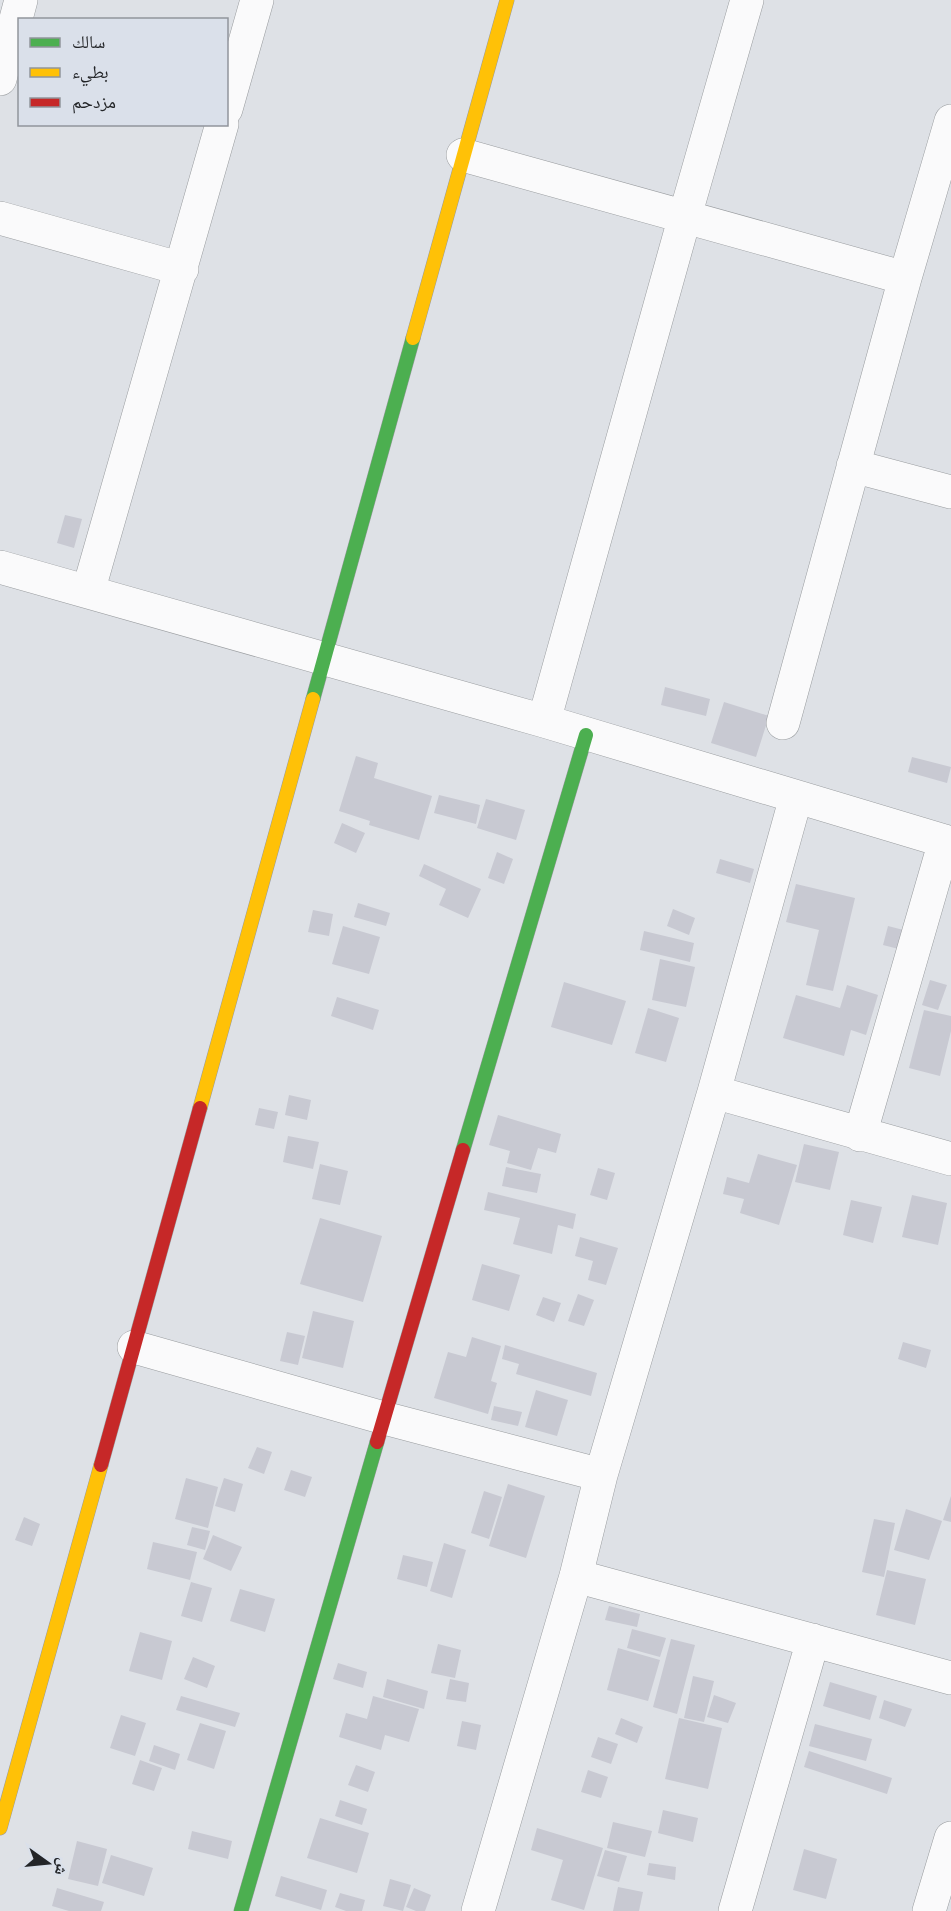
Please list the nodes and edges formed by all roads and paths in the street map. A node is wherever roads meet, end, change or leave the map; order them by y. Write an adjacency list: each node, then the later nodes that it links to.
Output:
1 (21, 0): 5 (street)
2 (257, 0): 7 (street)
3 (507, 0): 10 (street)
4 (747, 0): 11 (street)
5 (6, 36): 6 (street)
6 (0, 79)
7 (228, 102)
8 (951, 123): 14 (street)
9 (221, 126): 13 (street)
10 (463, 155): 11 (street); 19 (street)
11 (685, 216): 14 (street); 20 (street)
12 (0, 218): 13 (street)
13 (182, 269): 18 (street)
14 (905, 278): 15 (street)
15 (853, 466): 16 (street); 21 (street)
16 (951, 492)
17 (0, 567): 18 (street)
18 (88, 592): 19 (street)
19 (325, 661): 20 (street); 28 (street)
20 (544, 722): 22 (street)
21 (783, 723)
22 (586, 735): 23 (street); 29 (street)
23 (796, 797): 24 (street); 25 (street)
24 (948, 842): 26 (street)
25 (714, 1092): 26 (street); 30 (street)
26 (860, 1135): 27 (street)
27 (951, 1159)
28 (134, 1347): 29 (street); 34 (street)
29 (384, 1418): 30 (street); 36 (street)
30 (601, 1475): 31 (street)
31 (576, 1576): 32 (street); 37 (street)
32 (813, 1640): 33 (street); 38 (street)
33 (951, 1678)
34 (0, 1828)
35 (951, 1838): 39 (street)
36 (241, 1911)
37 (478, 1911)
38 (735, 1911)
39 (929, 1911)

